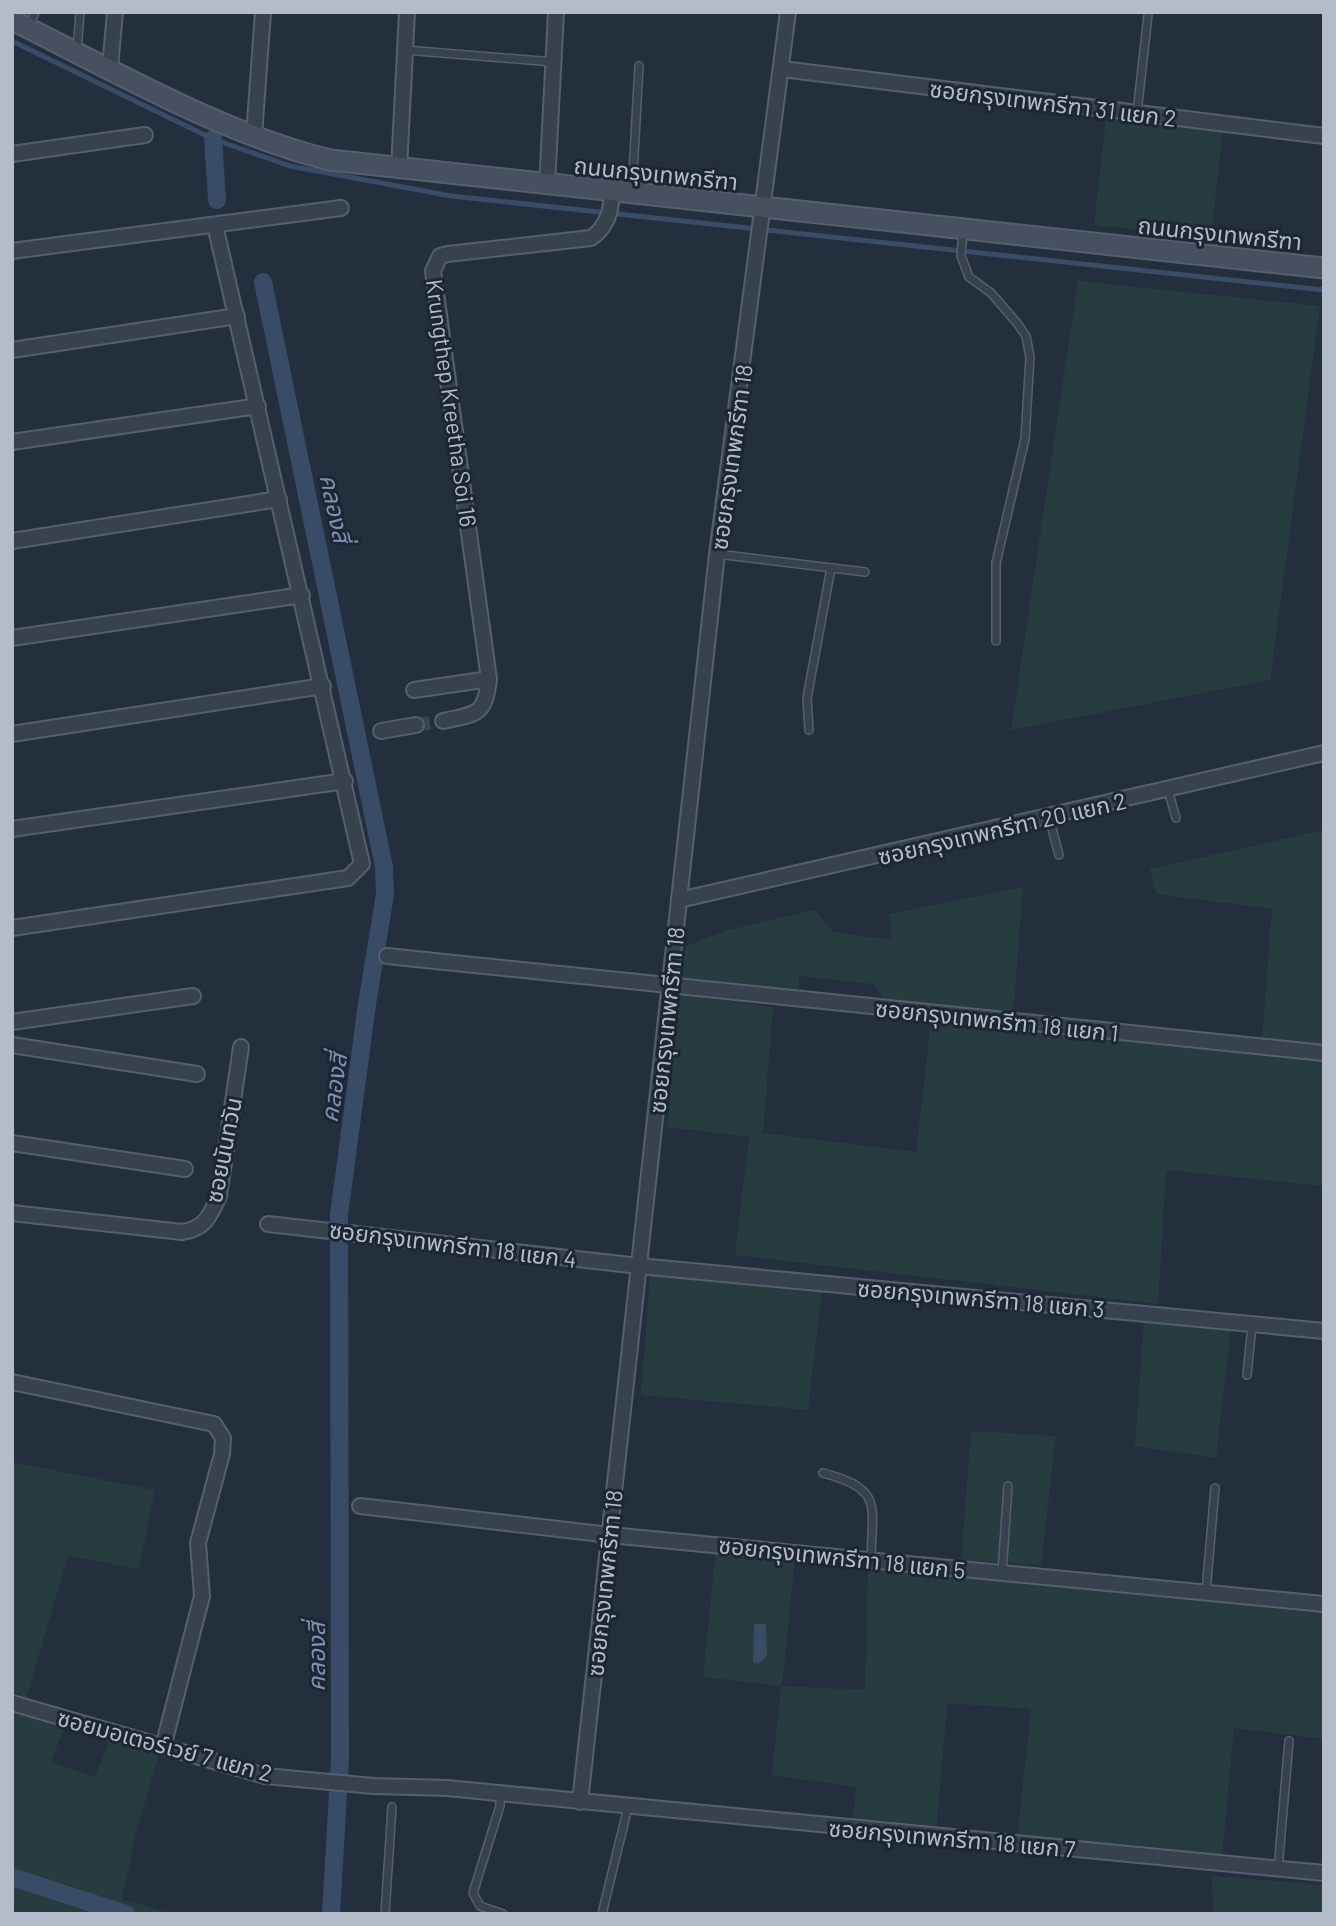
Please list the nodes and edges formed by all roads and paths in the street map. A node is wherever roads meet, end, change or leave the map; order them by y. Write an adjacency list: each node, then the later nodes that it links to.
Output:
1 (80, 12): 10 (lane)
2 (115, 12): 13 (street)
3 (263, 12): 17 (street)
4 (407, 12): 9 (street)
5 (555, 12): 11 (street)
6 (788, 12): 14 (street, ซอยกรุงเทพกรีฑา 18)
7 (1148, 15): 15 (lane)
8 (25, 20): 10 (main road, ถนนกรุงเทพกรีฑา)
9 (405, 50): 11 (lane); 20 (street)
10 (76, 51): 13 (main road, ถนนกรุงเทพกรีฑา)
11 (553, 62): 21 (street)
12 (639, 66): 22 (lane)
13 (110, 68): 17 (main road, ถนนกรุงเทพกรีฑา)
14 (782, 69): 15 (street, ซอยกรุงเทพกรีฑา 31 แยก 2); 24 (street, ซอยกรุงเทพกรีฑา 18)
15 (1137, 113): 18 (street, ซอยกรุงเทพกรีฑา 31 แยก 2)
16 (145, 135): 19 (street)
17 (254, 136): 20 (main road, ถนนกรุงเทพกรีฑา)
18 (1324, 136)
19 (12, 154)
20 (399, 169): 21 (main road, ถนนกรุงเทพกรีฑา)
21 (547, 186): 22 (main road, ถนนกรุงเทพกรีฑา)
22 (616, 204): 24 (main road, ถนนกรุงเทพกรีฑา); 41 (street, Krungthep Kreetha Soi 16)
23 (341, 208): 25 (street)
24 (763, 215): 26 (main road, ถนนกรุงเทพกรีฑา); 35 (street, ซอยกรุงเทพกรีฑา 18)
25 (215, 225): 27 (street); 29 (street)
26 (962, 235): 28 (main road, ถนนกรุงเทพกรีฑา); 40 (lane)
27 (12, 251)
28 (1324, 268)
29 (237, 316): 30 (street); 31 (street)
30 (12, 349)
31 (258, 406): 32 (street); 33 (street)
32 (12, 442)
33 (279, 499): 34 (street); 38 (street)
34 (12, 541)
35 (718, 554): 36 (lane); 56 (street, ซอยกรุงเทพกรีฑา 18)
36 (831, 568): 37 (lane); 46 (lane)
37 (865, 572)
38 (302, 595): 39 (street); 42 (street)
39 (12, 638)
40 (996, 642)
41 (489, 679): 43 (street); 44 (street)
42 (323, 686): 48 (street); 50 (street)
43 (414, 690)
44 (443, 721)
45 (416, 725): 47 (street)
46 (809, 730)
47 (381, 731)
48 (12, 733)
49 (1324, 753): 51 (street, ซอยกรุงเทพกรีฑา 20 แยก 2)
50 (345, 781): 54 (street); 57 (street)
51 (1168, 790): 52 (street, ซอยกรุงเทพกรีฑา 20 แยก 2); 53 (lane)
52 (1049, 817): 55 (lane); 56 (street, ซอยกรุงเทพกรีฑา 20 แยก 2)
53 (1175, 818)
54 (12, 829)
55 (1059, 855)
56 (679, 900): 59 (street, ซอยกรุงเทพกรีฑา 18)
57 (12, 928)
58 (387, 956): 59 (street, ซอยกรุงเทพกรีฑา 18 แยก 1)
59 (670, 987): 64 (street, ซอยกรุงเทพกรีฑา 18 แยก 1); 70 (street, ซอยกรุงเทพกรีฑา 18)
60 (193, 996): 61 (street)
61 (12, 1022)
62 (12, 1045): 65 (street)
63 (242, 1048): 68 (street, ซอยนันทวัน)
64 (1324, 1054)
65 (197, 1074)
66 (12, 1143): 67 (street)
67 (185, 1169)
68 (12, 1213)
69 (268, 1224): 70 (street, ซอยกรุงเทพกรีฑา 18 แยก 4)
70 (639, 1266): 71 (street, ซอยกรุงเทพกรีฑา 18 แยก 3); 79 (street, ซอยกรุงเทพกรีฑา 18)
71 (1252, 1324): 72 (street, ซอยกรุงเทพกรีฑา 18 แยก 3); 73 (lane)
72 (1324, 1331)
73 (1247, 1375)
74 (12, 1382): 86 (street)
75 (823, 1474): 80 (lane)
76 (1008, 1486): 81 (lane)
77 (1215, 1488): 82 (lane)
78 (360, 1506): 79 (street, ซอยกรุงเทพกรีฑา 18 แยก 5)
79 (610, 1535): 80 (street, ซอยกรุงเทพกรีฑา 18 แยก 5); 88 (street, ซอยกรุงเทพกรีฑา 18)
80 (871, 1560): 81 (street, ซอยกรุงเทพกรีฑา 18 แยก 5)
81 (1002, 1573): 82 (street, ซอยกรุงเทพกรีฑา 18 แยก 5)
82 (1206, 1593): 83 (street, ซอยกรุงเทพกรีฑา 18 แยก 5)
83 (1324, 1604)
84 (12, 1703): 86 (street, ซอยมอเตอร์เวย์ 7 แยก 2)
85 (1289, 1741): 91 (lane)
86 (163, 1748): 87 (street, ซอยมอเตอร์เวย์ 7 แยก 2)
87 (500, 1795): 88 (street, ซอยกรุงเทพกรีฑา 18 แยก 7); 93 (lane)
88 (580, 1802): 90 (street, ซอยกรุงเทพกรีฑา 18 แยก 7)
89 (391, 1807): 94 (lane)
90 (628, 1807): 91 (street, ซอยกรุงเทพกรีฑา 18 แยก 7); 97 (lane)
91 (1278, 1869): 92 (street, ซอยกรุงเทพกรีฑา 18 แยก 7)
92 (1324, 1873)
93 (480, 1906): 95 (lane); 96 (lane)
94 (385, 1914)
95 (474, 1914)
96 (503, 1914)
97 (602, 1914)

